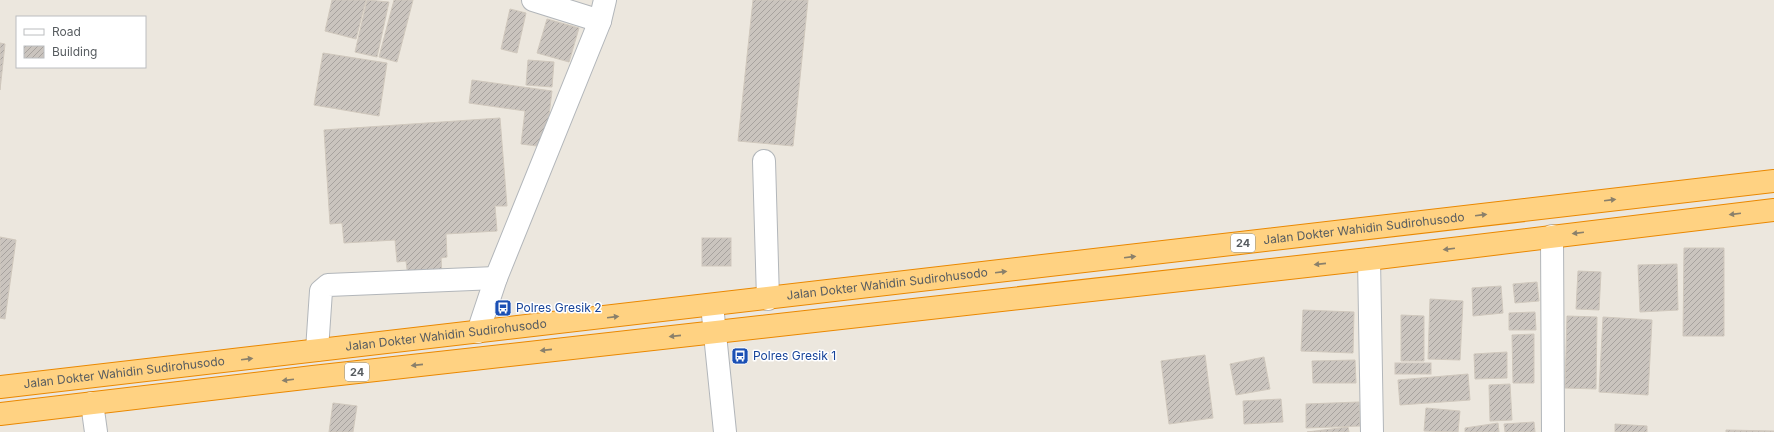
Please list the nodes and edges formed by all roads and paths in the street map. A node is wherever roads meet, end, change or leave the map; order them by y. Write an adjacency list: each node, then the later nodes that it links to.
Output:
1 (533, 0): 3 (street)
2 (605, 0): 3 (street)
3 (600, 21): 9 (street)
4 (764, 162): 10 (street)
5 (1774, 181): 10 (highway, Jalan Dokter Wahidin Sudirohusodo / 24, one-way to 5)
6 (1774, 210): 7 (highway, Jalan Dokter Wahidin Sudirohusodo / 24, one-way to 7)
7 (1552, 236): 8 (highway, Jalan Dokter Wahidin Sudirohusodo / 24, one-way to 8); 23 (street)
8 (1369, 259): 12 (highway, Jalan Dokter Wahidin Sudirohusodo / 24, one-way to 12); 22 (street)
9 (496, 278): 13 (street); 14 (street)
10 (768, 299): 11 (highway, Jalan Dokter Wahidin Sudirohusodo / 24)
11 (712, 305): 12 (street); 13 (highway, Jalan Dokter Wahidin Sudirohusodo / 24, one-way to 11)
12 (714, 331): 17 (highway, Jalan Dokter Wahidin Sudirohusodo / 24, one-way to 17); 21 (street)
13 (478, 332): 14 (highway, Jalan Dokter Wahidin Sudirohusodo / 24)
14 (317, 350): 15 (highway, Jalan Dokter Wahidin Sudirohusodo / 24, one-way to 14)
15 (152, 370): 16 (highway, Jalan Dokter Wahidin Sudirohusodo / 24); 17 (highway)
16 (0, 387)
17 (156, 396): 18 (highway, Jalan Dokter Wahidin Sudirohusodo / 24)
18 (92, 403): 19 (highway, Jalan Dokter Wahidin Sudirohusodo / 24); 20 (street)
19 (0, 414)
20 (96, 432)
21 (725, 432)
22 (1372, 432)
23 (1553, 432)

